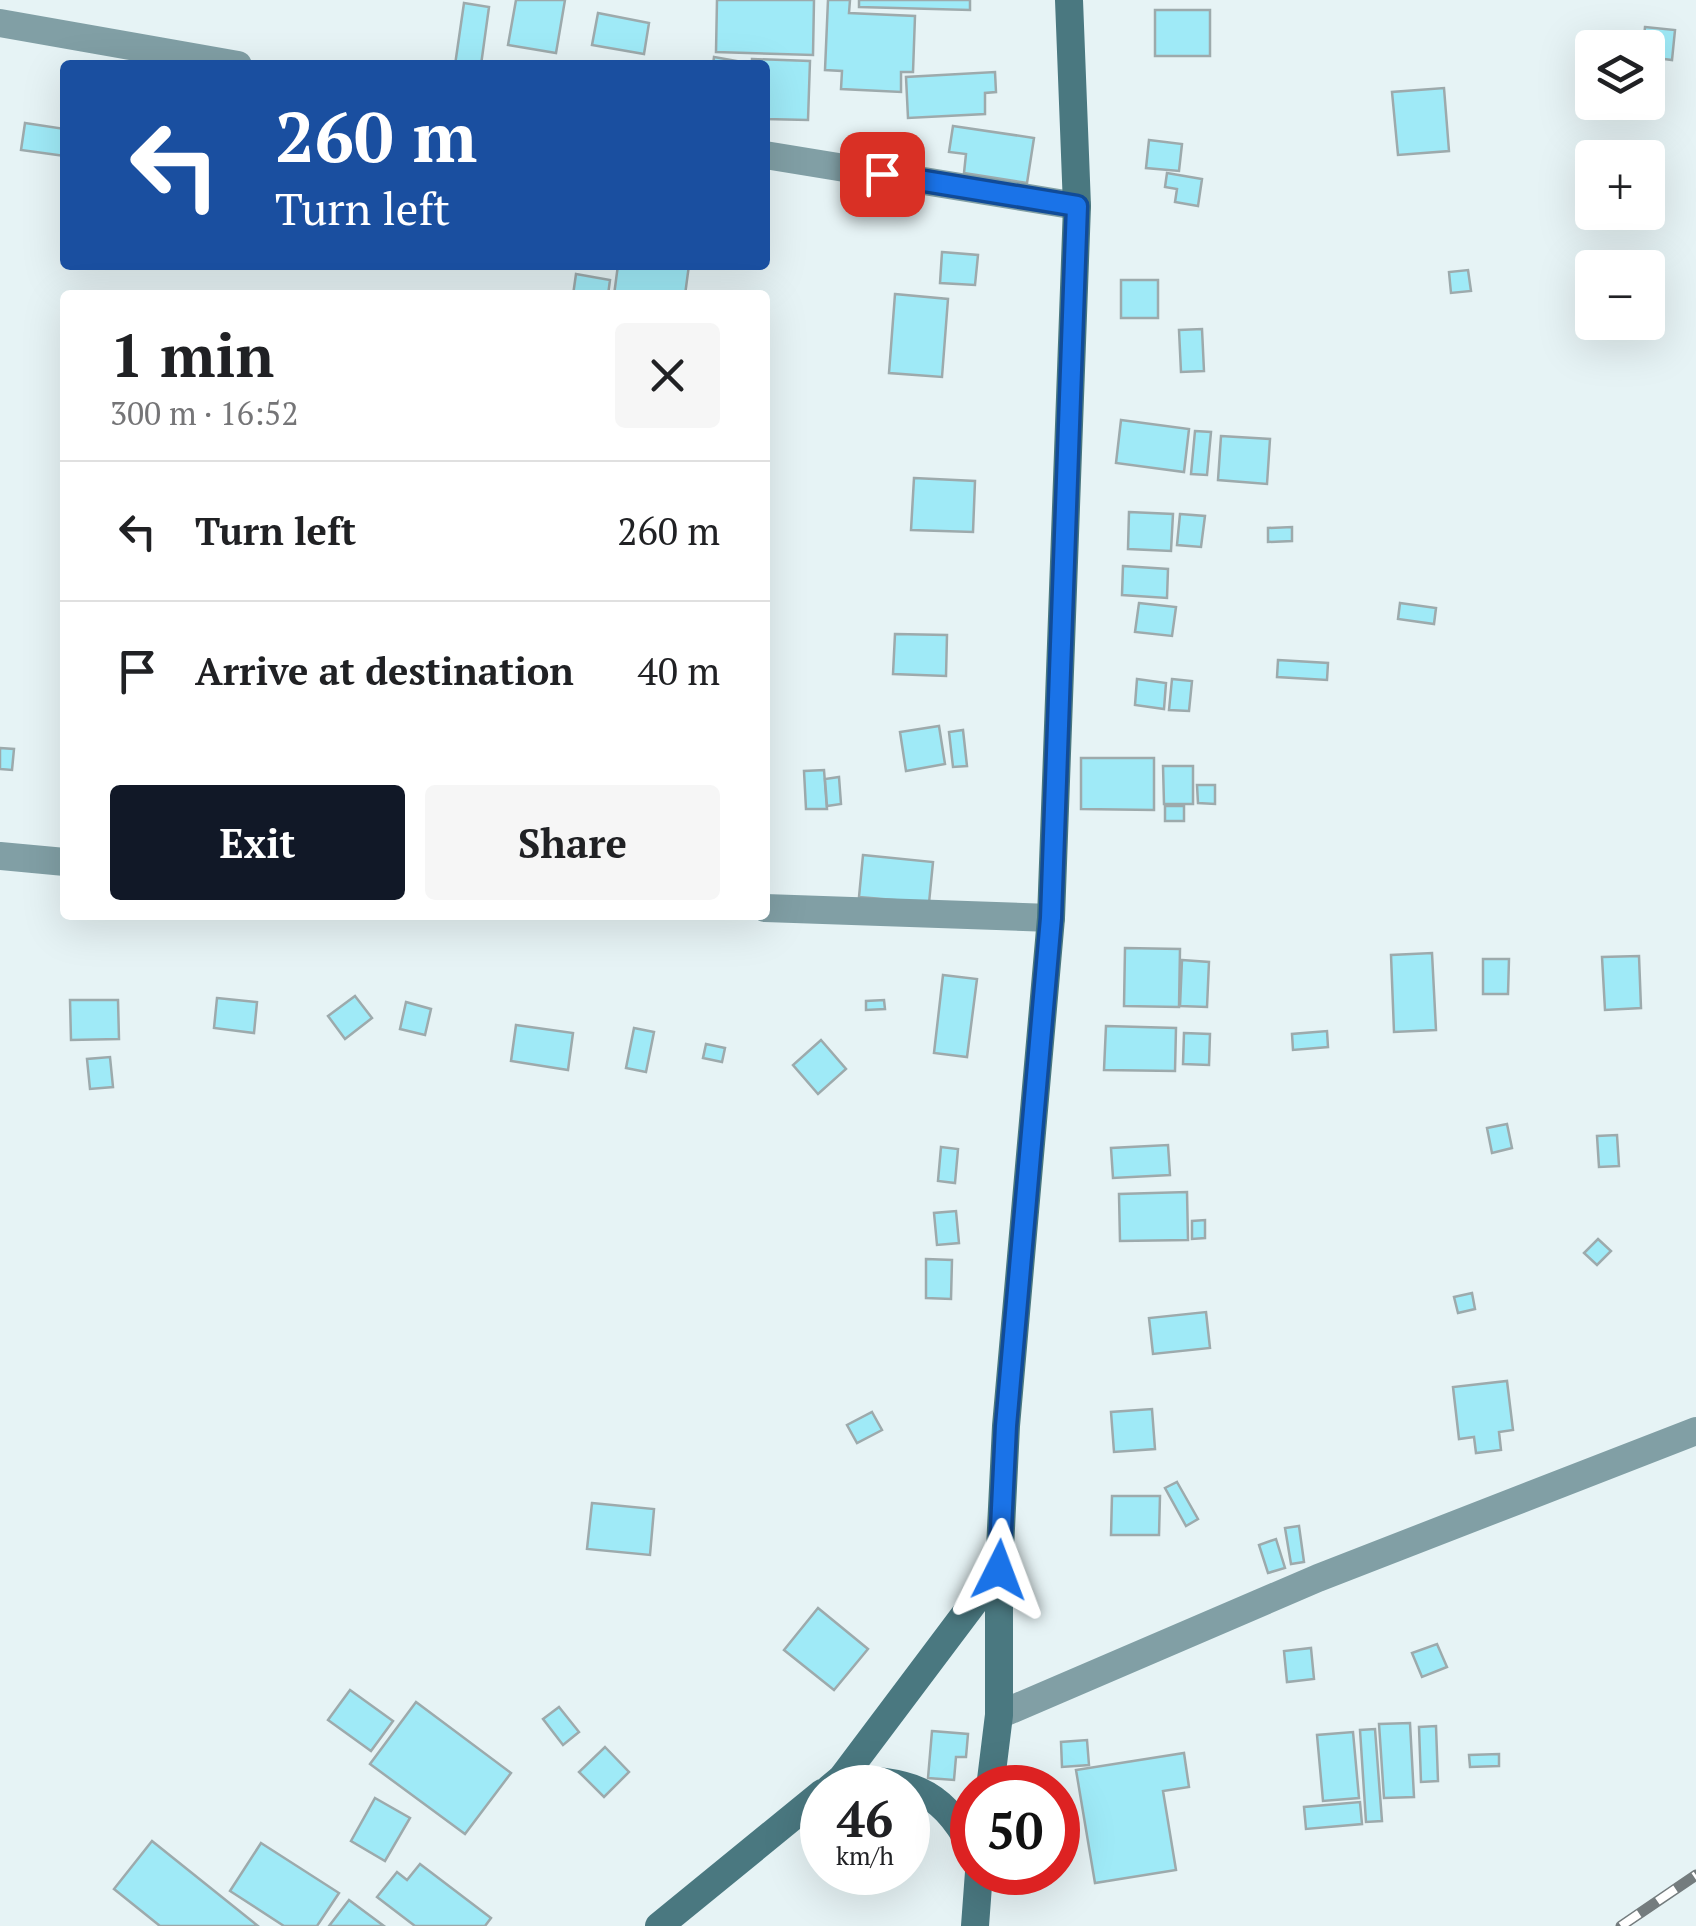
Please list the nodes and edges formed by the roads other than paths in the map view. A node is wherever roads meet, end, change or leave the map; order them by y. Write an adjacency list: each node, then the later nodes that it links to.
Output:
1 (1069, 0): 5 (main road)
2 (0, 23): 3 (street)
3 (210, 60)
4 (770, 156): 5 (street)
5 (1077, 206): 9 (main road)
6 (0, 856): 7 (street)
7 (60, 862)
8 (770, 908): 9 (street)
9 (1051, 918): 11 (main road)
10 (1696, 1431): 12 (street)
11 (999, 1570): 12 (main road); 13 (main road)
12 (999, 1716): 14 (main road)
13 (847, 1765)
14 (993, 1765)
15 (930, 1797): 17 (main road)
16 (800, 1811): 19 (main road)
17 (950, 1812)
18 (977, 1895): 20 (main road)
19 (659, 1926)
20 (975, 1926)

